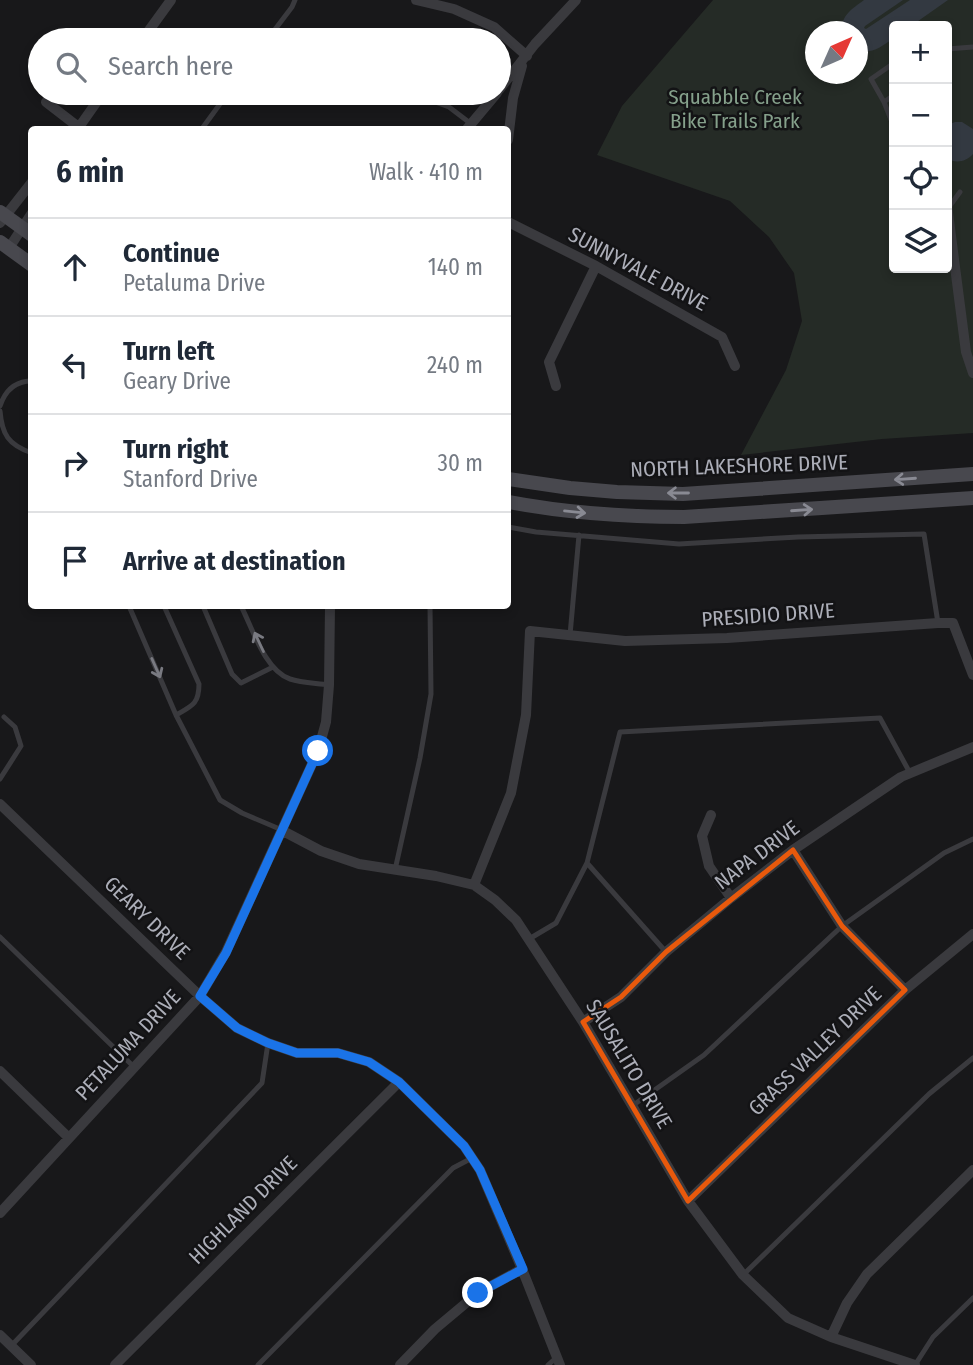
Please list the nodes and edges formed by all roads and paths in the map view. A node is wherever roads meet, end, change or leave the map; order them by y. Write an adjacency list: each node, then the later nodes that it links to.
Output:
1 (172, 0): 6 (street)
2 (295, 0): 7 (lane)
3 (416, 0): 5 (street)
4 (576, 0): 12 (street)
5 (455, 4): 8 (street)
6 (151, 28)
7 (276, 28)
8 (495, 28)
9 (511, 42): 12 (street)
10 (973, 47): 11 (lane)
11 (952, 49)
12 (527, 56): 14 (street); 27 (street)
13 (889, 66): 16 (lane)
14 (511, 75)
15 (889, 98): 16 (lane)
16 (884, 102): 22 (lane)
17 (50, 105): 23 (street)
18 (95, 105): 24 (street)
19 (219, 105): 25 (lane)
20 (443, 105): 26 (lane)
21 (486, 105): 26 (street)
22 (889, 114)
23 (75, 126)
24 (81, 126)
25 (204, 126)
26 (468, 126)
27 (510, 126)
28 (28, 187): 32 (street)
29 (960, 192): 30 (lane)
30 (952, 201)
31 (947, 210): 39 (street)
32 (2, 217): 34 (main road)
33 (511, 224): 37 (street, SUNNYVALE DRIVE)
34 (27, 231): 35 (street)
35 (4, 245): 36 (main road)
36 (28, 262)
37 (596, 266): 38 (street, SUNNYVALE DRIVE); 41 (street)
38 (734, 366)
39 (972, 367)
40 (28, 381): 42 (lane)
41 (556, 386)
42 (0, 408): 43 (lane)
43 (28, 452)
44 (973, 474): 45 (main road, NORTH LAKESHORE DRIVE, one-way to 45)
45 (511, 479)
46 (973, 498): 47 (main road, one-way to 46)
47 (511, 502)
48 (511, 527): 49 (lane)
49 (579, 535): 56 (lane); 57 (lane)
50 (130, 609): 61 (lane, one-way to 61)
51 (165, 609): 61 (lane)
52 (204, 609): 58 (lane)
53 (242, 609): 58 (lane, one-way to 53)
54 (330, 609): 60 (street, PETALUMA DRIVE)
55 (430, 609): 72 (lane)
56 (938, 623): 57 (street, PRESIDIO DRIVE); 59 (street)
57 (570, 635): 73 (street, PRESIDIO DRIVE)
58 (273, 667): 60 (lane)
59 (973, 675)
60 (329, 685): 68 (street, PETALUMA DRIVE)
61 (176, 715): 68 (lane)
62 (4, 717): 65 (lane)
63 (973, 747): 64 (street, NAPA DRIVE)
64 (910, 773): 70 (street, NAPA DRIVE); 71 (lane)
65 (0, 779)
66 (0, 804): 81 (street, GEARY DRIVE)
67 (711, 815): 74 (street)
68 (283, 831): 72 (street, SAUSALITO DRIVE); 81 (street, PETALUMA DRIVE)
69 (973, 839): 75 (lane)
70 (793, 850): 74 (street, NAPA DRIVE); 75 (street)
71 (587, 863): 78 (lane); 79 (lane)
72 (395, 870): 73 (street, SAUSALITO DRIVE)
73 (474, 885): 78 (street, SAUSALITO DRIVE)
74 (731, 898): 79 (street, NAPA DRIVE)
75 (842, 926): 80 (street); 88 (lane)
76 (973, 934): 80 (street, GRASS VALLEY DRIVE)
77 (0, 937): 85 (lane)
78 (529, 939): 82 (street, SAUSALITO DRIVE)
79 (666, 951): 82 (street, NAPA DRIVE)
80 (905, 990): 92 (street, GRASS VALLEY DRIVE)
81 (200, 996): 83 (street, GEARY DRIVE); 85 (street, PETALUMA DRIVE)
82 (583, 1022): 88 (street, SAUSALITO DRIVE)
83 (268, 1043): 87 (street, GEARY DRIVE); 99 (lane)
84 (973, 1058): 95 (lane)
85 (134, 1067): 89 (street, PETALUMA DRIVE)
86 (0, 1071): 89 (street)
87 (399, 1082): 90 (street, GEARY DRIVE); 102 (street, HIGHLAND DRIVE)
88 (632, 1106): 92 (street, SAUSALITO DRIVE)
89 (69, 1138): 93 (street, PETALUMA DRIVE)
90 (472, 1158): 94 (street, GEARY DRIVE); 103 (lane)
91 (973, 1170): 98 (street)
92 (688, 1200): 95 (street, SAUSALITO DRIVE)
93 (1, 1208)
94 (523, 1269): 100 (street, GEARY DRIVE); 104 (street)
95 (743, 1275): 98 (street, SAUSALITO DRIVE)
96 (973, 1298): 106 (lane)
97 (0, 1335): 99 (street)
98 (831, 1337): 106 (street, SAUSALITO DRIVE)
99 (11, 1346): 101 (street)
100 (558, 1361): 105 (lane)
101 (28, 1364)
102 (115, 1365)
103 (258, 1365)
104 (400, 1365)
105 (548, 1365)
106 (915, 1365)

